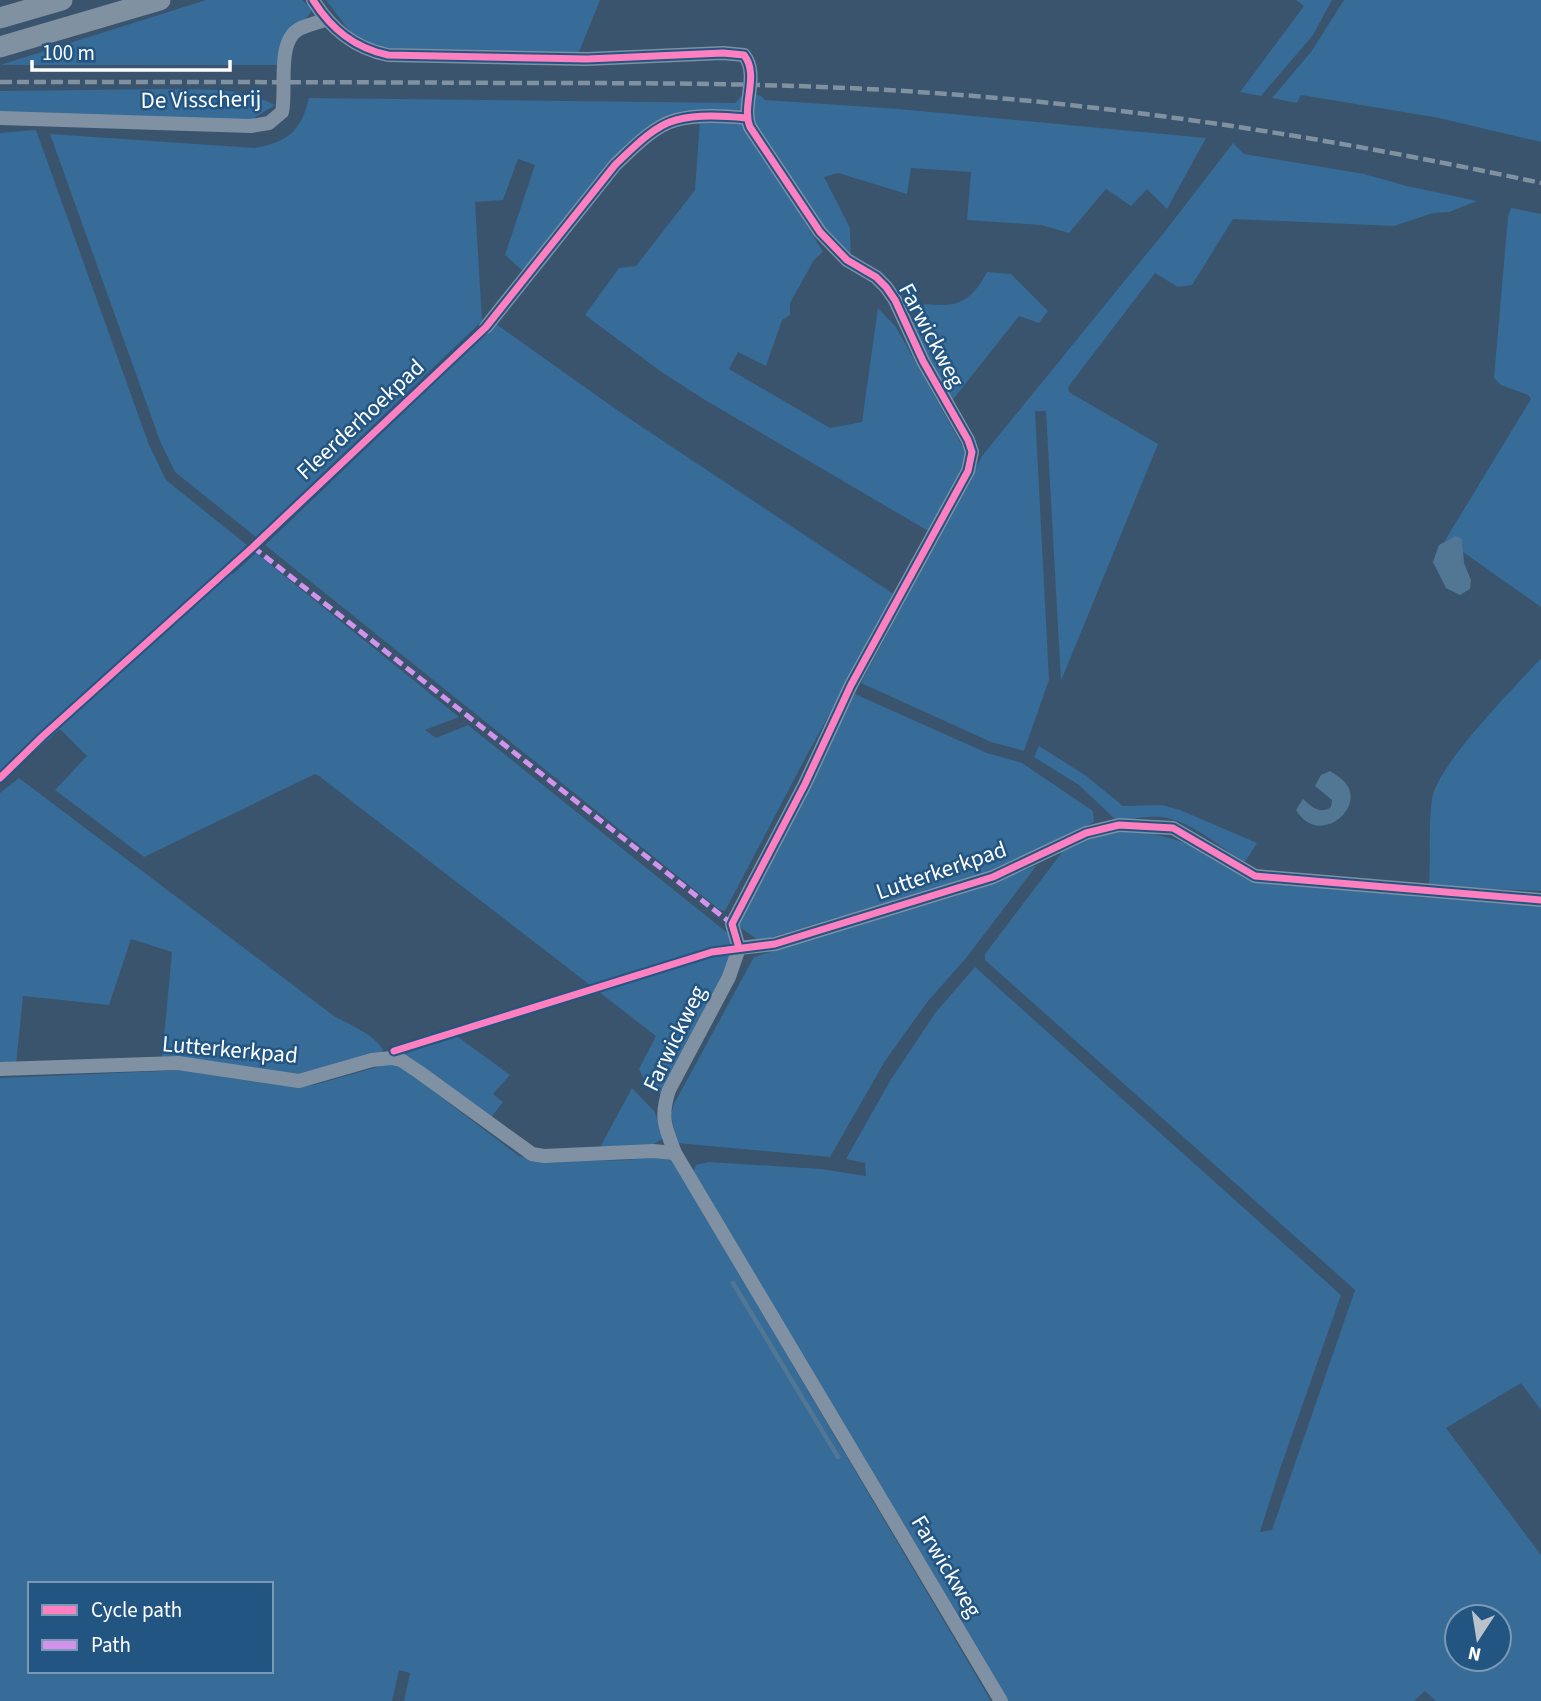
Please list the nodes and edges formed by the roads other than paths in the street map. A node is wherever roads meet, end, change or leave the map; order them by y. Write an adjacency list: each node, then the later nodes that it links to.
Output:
1 (62, 0): 4 (highway)
2 (160, 0): 6 (highway)
3 (313, 0): 5 (street)
4 (0, 18)
5 (325, 20): 7 (street, De Visscherij); 8 (street)
6 (0, 47)
7 (0, 118)
8 (747, 118): 9 (street); 11 (street, Farwickweg)
9 (486, 327)
10 (1541, 900): 11 (street, Lutterkerkpad)
11 (739, 948): 13 (street, Farwickweg)
12 (0, 1069): 13 (street, Lutterkerkpad)
13 (675, 1153): 14 (street, Farwickweg)
14 (1001, 1701)

